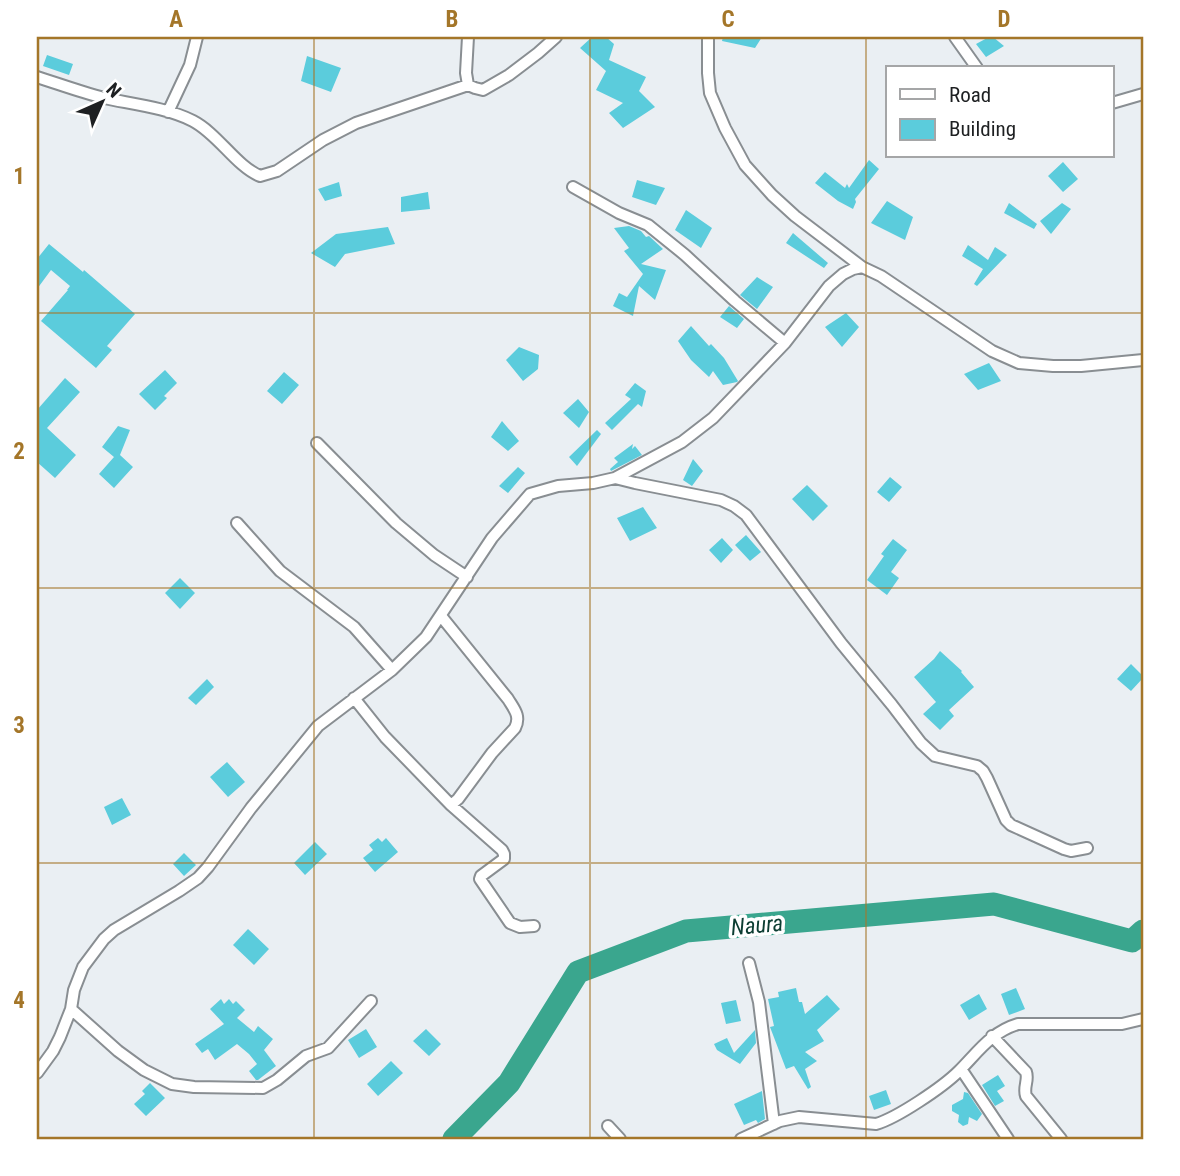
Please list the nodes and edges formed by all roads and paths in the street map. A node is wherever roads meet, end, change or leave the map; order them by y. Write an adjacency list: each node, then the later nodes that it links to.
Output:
1 (197, 37): 11 (street)
2 (468, 37): 8 (street)
3 (556, 37): 8 (street)
4 (708, 37): 13 (street)
5 (955, 37): 6 (street)
6 (976, 66)
7 (37, 77): 11 (street)
8 (468, 85): 11 (street)
9 (1143, 94): 10 (street)
10 (1114, 102)
11 (168, 112)
12 (573, 187): 14 (street)
13 (862, 267): 14 (street); 15 (street)
14 (785, 343): 17 (street)
15 (1143, 360)
16 (317, 443): 19 (street)
17 (615, 478): 19 (street); 24 (street)
18 (237, 523): 21 (street)
19 (467, 577): 20 (street)
20 (441, 616): 21 (street); 23 (street)
21 (392, 670): 22 (street)
22 (354, 698): 23 (street); 28 (street)
23 (451, 805): 25 (street)
24 (1087, 848)
25 (534, 926)
26 (749, 963): 33 (street)
27 (371, 1001): 28 (street)
28 (71, 1009): 32 (street)
29 (1143, 1019): 30 (street)
30 (992, 1036): 31 (street); 38 (street)
31 (961, 1069): 33 (street); 37 (street)
32 (37, 1073)
33 (774, 1124): 36 (street)
34 (608, 1126): 35 (street)
35 (620, 1139)
36 (741, 1139)
37 (1008, 1139)
38 (1061, 1139)

